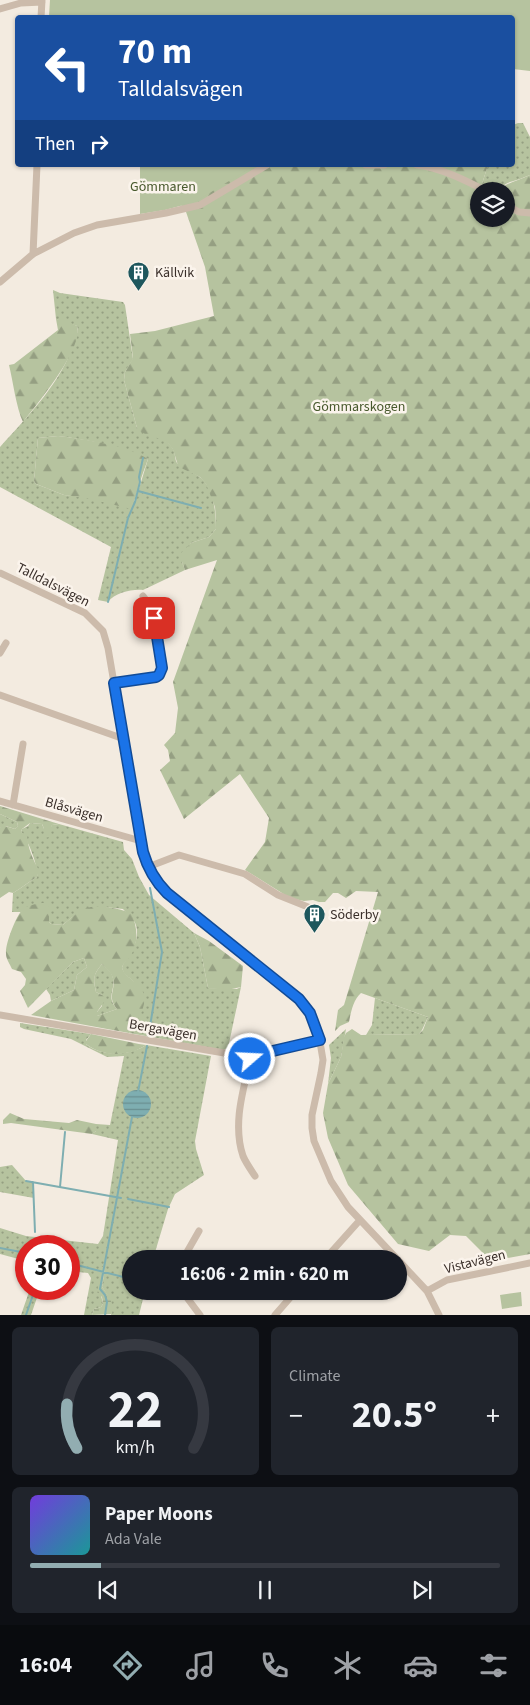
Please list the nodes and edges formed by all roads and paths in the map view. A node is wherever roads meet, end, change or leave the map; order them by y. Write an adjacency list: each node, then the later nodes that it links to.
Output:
1 (42, 1): 2 (street); 3 (street)
2 (0, 9)
3 (41, 15)
4 (37, 167): 10 (street)
5 (263, 167): 10 (street)
6 (432, 167): 7 (street)
7 (470, 184)
8 (515, 210): 9 (street)
9 (530, 213)
10 (33, 254): 11 (street)
11 (0, 282)
12 (0, 573): 16 (street, Talldalsvägen)
13 (143, 596): 16 (street)
14 (6, 643): 15 (street)
15 (0, 653)
16 (114, 683): 18 (street, Talldalsvägen)
17 (0, 695): 18 (street)
18 (124, 739): 22 (street, Talldalsvägen)
19 (24, 744): 21 (street)
20 (0, 801): 21 (street, Blåsvägen)
21 (13, 805): 22 (street, Blåsvägen)
22 (141, 841): 23 (street, Talldalsvägen)
23 (148, 867): 24 (street); 26 (street, Talldalsvägen)
24 (313, 909)
25 (0, 1015): 27 (street, Bergavägen)
26 (320, 1040): 27 (street, Bergavägen); 29 (street, Talldalsvägen)
27 (251, 1056): 28 (street)
28 (255, 1176)
29 (360, 1220): 32 (street); 33 (street, Talldalsvägen)
30 (199, 1231): 31 (street)
31 (188, 1250)
32 (333, 1250)
33 (388, 1250)
34 (530, 1263): 36 (street, Vistavägen)
35 (407, 1270): 36 (street, Talldalsvägen)
36 (427, 1291): 41 (street, Talldalsvägen)
37 (189, 1300): 39 (street)
38 (288, 1300): 40 (street)
39 (200, 1315)
40 (275, 1315)
41 (439, 1315)

